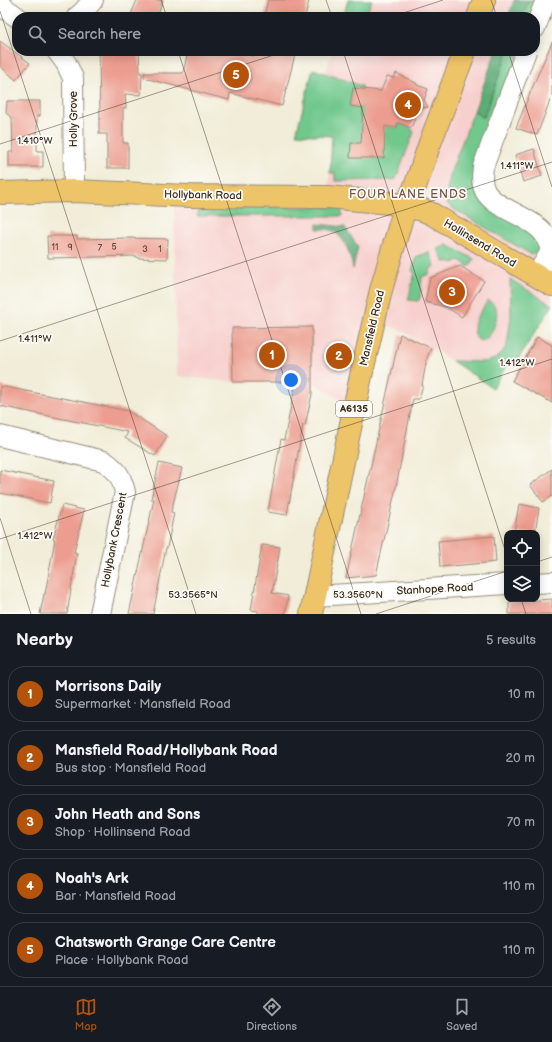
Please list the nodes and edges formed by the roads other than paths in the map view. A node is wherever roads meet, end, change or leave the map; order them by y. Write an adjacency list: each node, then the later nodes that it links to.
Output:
1 (93, 0): 4 (street)
2 (484, 0): 5 (main road)
3 (546, 0): 6 (street)
4 (82, 12)
5 (480, 12)
6 (540, 15)
7 (61, 56): 10 (street, Holly Grove)
8 (463, 56): 12 (main road, Mansfield Road / A6135)
9 (524, 56): 13 (street)
10 (74, 191): 11 (main road, Hollybank Road); 12 (main road, Hollybank Road)
11 (0, 193)
12 (406, 206): 13 (main road, Hollinsend Road); 18 (main road, Mansfield Road / A6135)
13 (544, 280)
14 (0, 436): 19 (street, Hollybank Crescent)
15 (552, 582): 16 (street)
16 (540, 583)
17 (504, 584): 18 (street, Stanhope Road)
18 (313, 605)
19 (100, 614)

